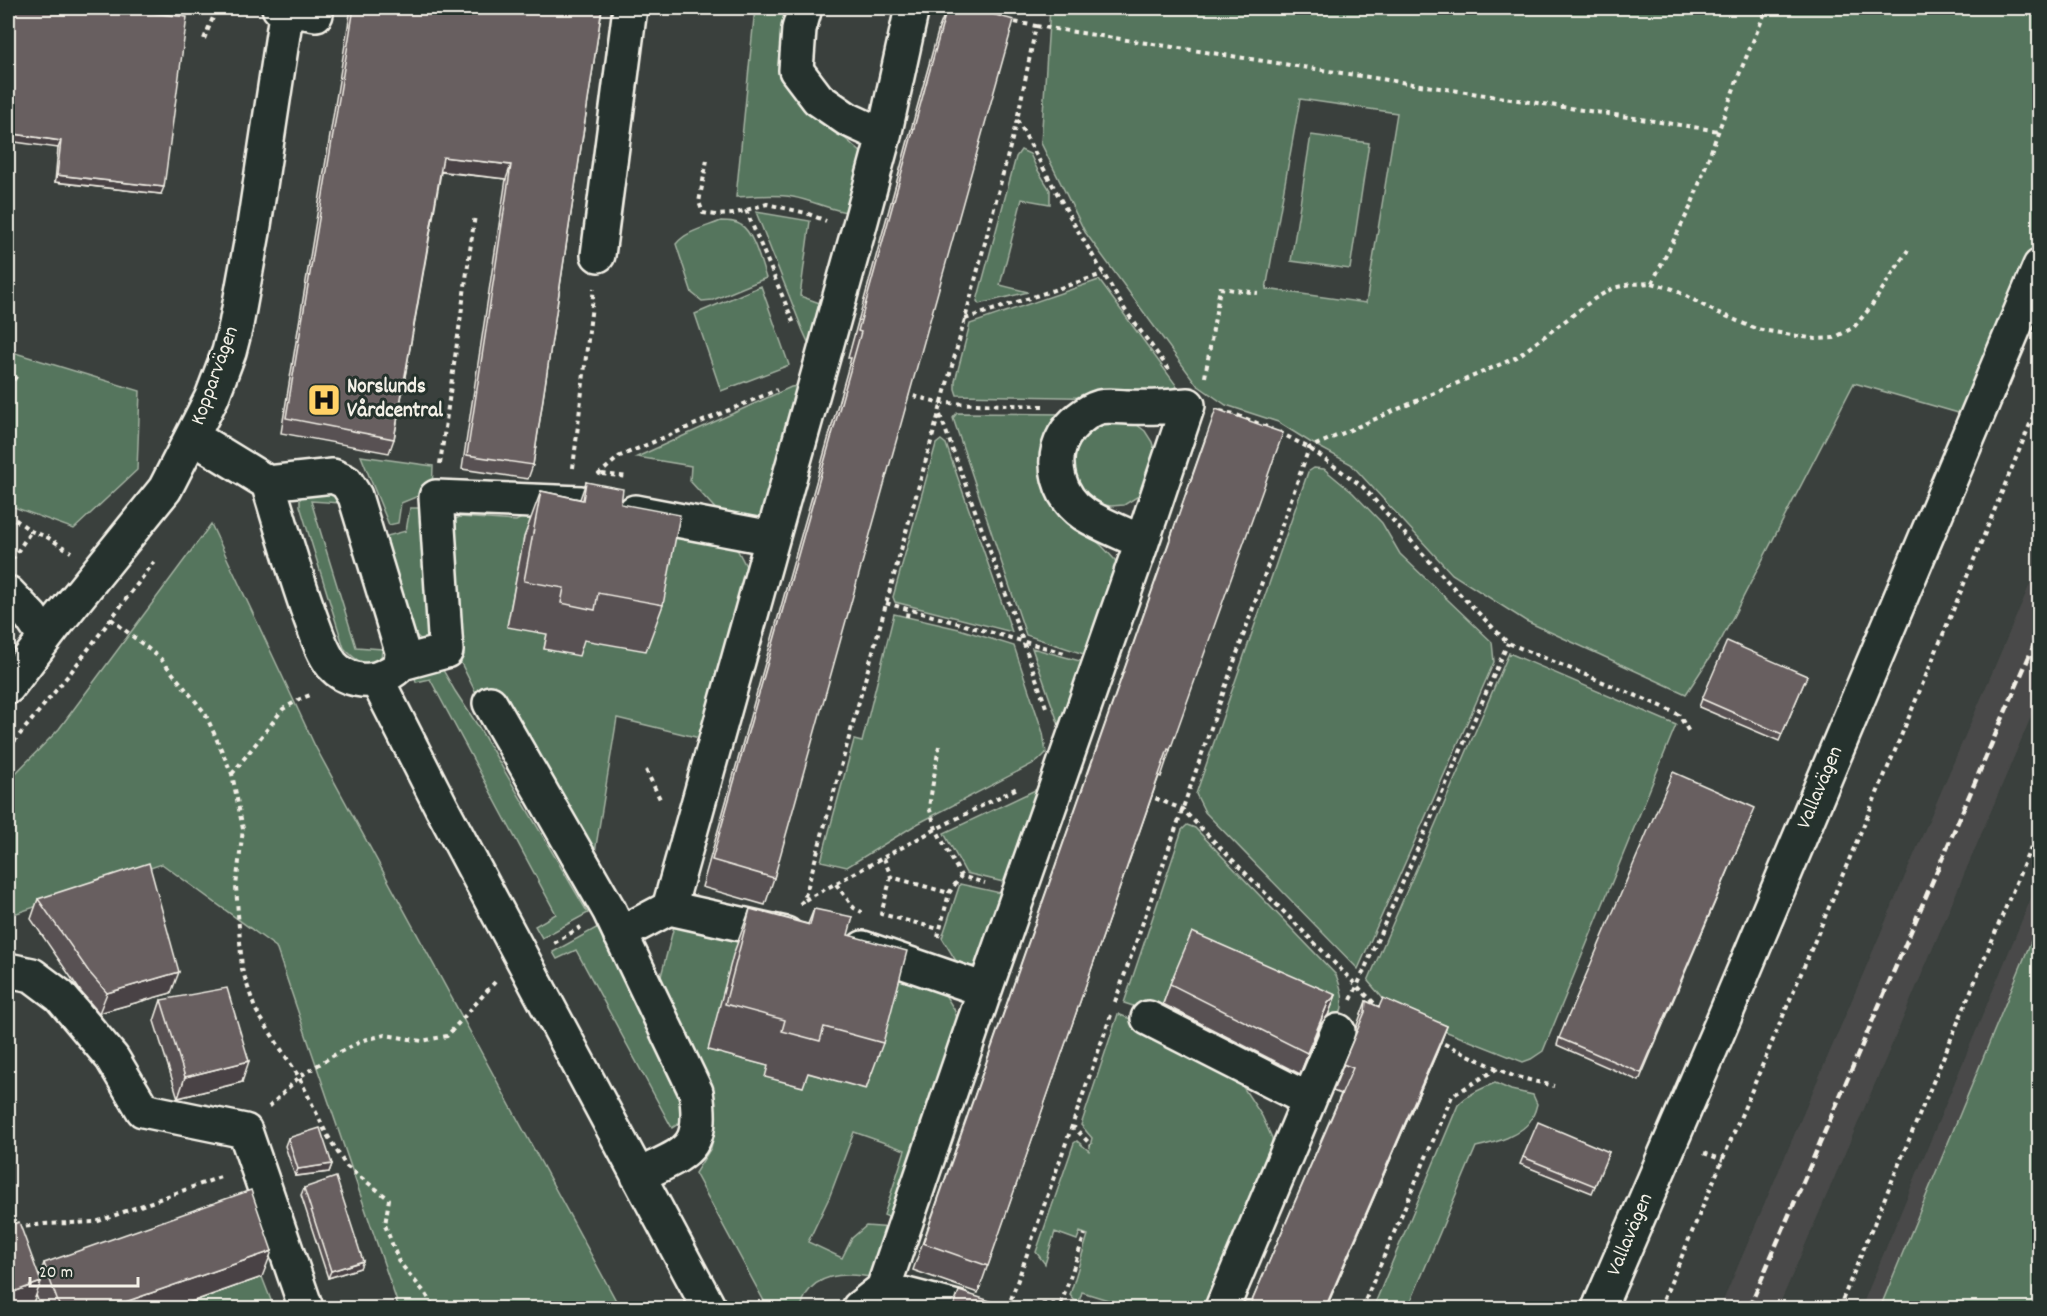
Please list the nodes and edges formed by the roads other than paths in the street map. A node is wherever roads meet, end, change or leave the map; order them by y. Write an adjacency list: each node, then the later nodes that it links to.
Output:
1 (630, 8): 6 (street)
2 (805, 8): 5 (street)
3 (912, 8): 5 (street)
4 (292, 9): 8 (street, Kopparvägen)
5 (884, 136): 10 (street)
6 (598, 255)
7 (2040, 266): 31 (street, Vallavägen)
8 (193, 437): 9 (street); 14 (street, Kopparvägen)
9 (268, 483): 15 (street); 15 (street)
10 (772, 538): 15 (street); 18 (street)
11 (1142, 542): 11 (street); 21 (street)
12 (8, 593): 14 (street)
13 (8, 626): 14 (street)
14 (45, 638): 16 (street, Kopparvägen)
15 (376, 673): 25 (street)
16 (8, 687)
17 (490, 703): 19 (street)
18 (669, 908): 19 (street); 21 (street)
19 (620, 934): 25 (street)
20 (8, 970): 27 (street)
21 (972, 986): 26 (street)
22 (1344, 1016): 24 (street)
23 (1148, 1018): 24 (street)
24 (1309, 1100): 30 (street)
25 (638, 1176): 28 (street)
26 (871, 1299): 29 (street)
27 (306, 1308)
28 (709, 1308)
29 (957, 1308)
30 (1222, 1308)
31 (1599, 1308)

